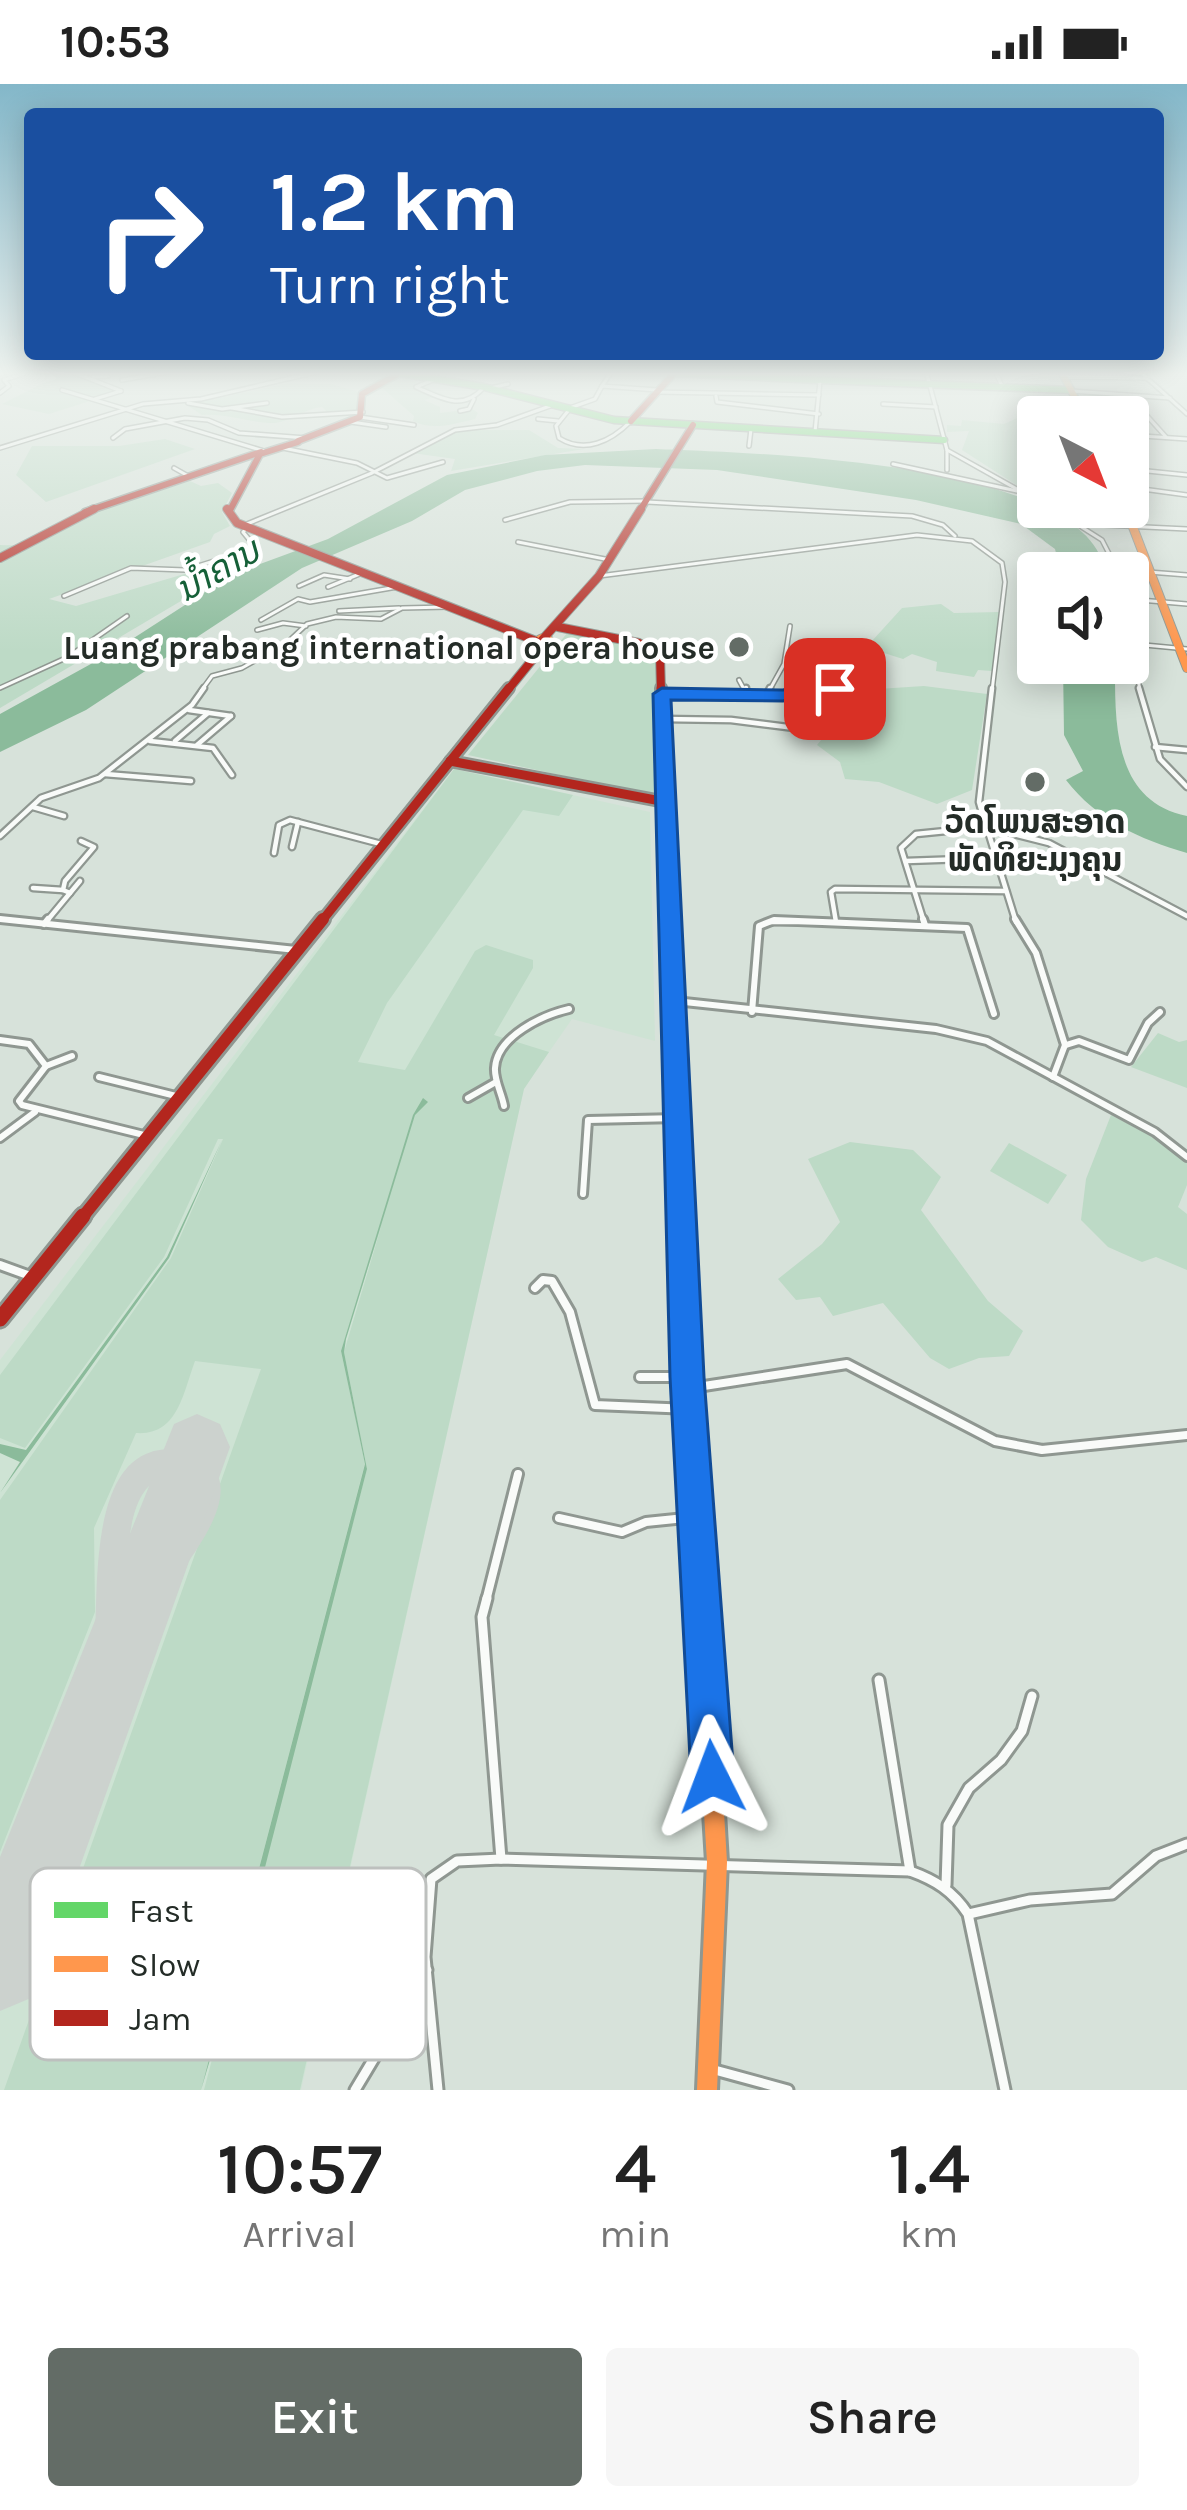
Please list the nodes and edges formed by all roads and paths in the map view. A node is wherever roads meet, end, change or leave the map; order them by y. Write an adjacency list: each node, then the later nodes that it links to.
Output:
1 (230, 465): 15 (street)
2 (264, 465): 23 (street)
3 (359, 465): 13 (street)
4 (388, 465): 13 (street)
5 (437, 465): 13 (street)
6 (671, 465): 20 (street)
7 (897, 465): 18 (street)
8 (947, 465): 11 (street)
9 (974, 465): 16 (street)
10 (174, 468): 15 (street)
11 (947, 470)
12 (1149, 471): 14 (street)
13 (372, 473): 23 (street)
14 (1187, 475)
15 (190, 478): 30 (street)
16 (1017, 490)
17 (1149, 490): 19 (street)
18 (1017, 491)
19 (1187, 495)
20 (647, 502): 21 (street); 27 (street); 31 (street)
21 (505, 520)
22 (1149, 526): 26 (street)
23 (244, 527): 34 (street); 39 (street)
24 (1087, 528): 29 (street)
25 (1133, 528): 32 (street)
26 (1187, 529)
27 (957, 538): 35 (street); 81 (street)
28 (518, 542): 31 (street)
29 (1113, 552)
30 (0, 558)
31 (610, 560): 35 (street)
32 (1150, 572): 33 (street); 41 (street)
33 (1187, 575)
34 (356, 576): 36 (street); 37 (street); 38 (street)
35 (599, 576): 48 (street)
36 (299, 586)
37 (328, 587)
38 (398, 587): 43 (street); 47 (street)
39 (64, 596)
40 (1149, 601): 41 (street)
41 (1161, 602): 42 (street); 54 (street)
42 (1187, 604)
43 (448, 607): 44 (street); 52 (street)
44 (402, 608): 45 (street); 49 (street)
45 (339, 611)
46 (127, 616): 58 (street)
47 (261, 620)
48 (559, 625): 52 (street); 60 (street)
49 (306, 626): 51 (street); 63 (street)
50 (790, 626): 61 (street)
51 (256, 630)
52 (542, 643): 72 (street)
53 (1149, 645): 54 (street)
54 (1183, 648): 55 (street)
55 (1187, 668)
56 (739, 680): 62 (street)
57 (1142, 684): 70 (street)
58 (0, 688)
59 (848, 691): 61 (street)
60 (662, 694): 62 (street); 65 (street)
61 (767, 694): 62 (street)
62 (745, 695)
63 (186, 710): 64 (street); 67 (street)
64 (208, 713): 68 (street); 69 (street)
65 (663, 719): 66 (street); 77 (street)
66 (803, 729)
67 (147, 740): 68 (street); 73 (street)
68 (172, 743): 69 (street)
69 (197, 745): 74 (street)
70 (1155, 747): 71 (street); 76 (street)
71 (1187, 750)
72 (450, 761): 77 (street); 84 (street)
73 (105, 773): 75 (street); 82 (street)
74 (232, 775)
75 (191, 781)
76 (1187, 787)
77 (666, 802): 100 (street)
78 (30, 806): 79 (street)
79 (64, 816)
80 (298, 822): 84 (street); 85 (street); 86 (street)
81 (986, 827): 87 (street); 88 (street); 94 (street)
82 (0, 836)
83 (81, 841): 92 (street)
84 (381, 844): 99 (street)
85 (292, 847)
86 (274, 853)
87 (994, 858): 88 (street); 93 (street)
88 (906, 861): 91 (street)
89 (80, 881): 92 (street)
90 (33, 888): 92 (street)
91 (916, 890): 93 (street); 96 (street); 98 (street)
92 (66, 891): 97 (street)
93 (1006, 891): 106 (street)
94 (1187, 916)
95 (1, 920): 97 (street)
96 (836, 922): 98 (street); 102 (street)
97 (44, 925): 99 (street)
98 (925, 925): 104 (street)
99 (296, 950): 112 (street)
100 (675, 1001): 102 (street); 116 (street)
101 (569, 1010): 111 (street)
102 (752, 1012): 110 (street)
103 (1160, 1012): 106 (street)
104 (994, 1014)
105 (0, 1040): 108 (street)
106 (1065, 1045): 110 (street)
107 (72, 1055): 108 (street)
108 (46, 1066): 115 (street)
109 (99, 1077): 112 (street)
110 (1053, 1077): 119 (street)
111 (497, 1081): 113 (street); 114 (street)
112 (180, 1096): 117 (street)
113 (468, 1098)
114 (504, 1106)
115 (35, 1112): 117 (street); 118 (street)
116 (679, 1118): 120 (street); 126 (street)
117 (148, 1136): 122 (street)
118 (0, 1138)
119 (1187, 1157)
120 (584, 1194)
121 (0, 1265): 122 (street)
122 (33, 1277): 124 (street)
123 (535, 1288): 127 (street)
124 (0, 1319)
125 (640, 1377): 126 (street)
126 (688, 1383): 127 (street); 128 (street)
127 (690, 1409): 130 (street)
128 (1187, 1435)
129 (518, 1474): 135 (street)
130 (696, 1517): 131 (street); 136 (street)
131 (559, 1518)
132 (879, 1680): 137 (street)
133 (1032, 1696): 138 (street)
134 (1187, 1844): 139 (street)
135 (501, 1859): 136 (street); 140 (street)
136 (717, 1862): 137 (street); 143 (street)
137 (910, 1871): 138 (street)
138 (946, 1885): 139 (street)
139 (968, 1914): 148 (street)
140 (428, 1967): 141 (street); 145 (street)
141 (426, 1970)
142 (373, 2060): 144 (street)
143 (708, 2068): 146 (street); 147 (street)
144 (355, 2090)
145 (438, 2090)
146 (707, 2090)
147 (788, 2090)
148 (1005, 2090)

